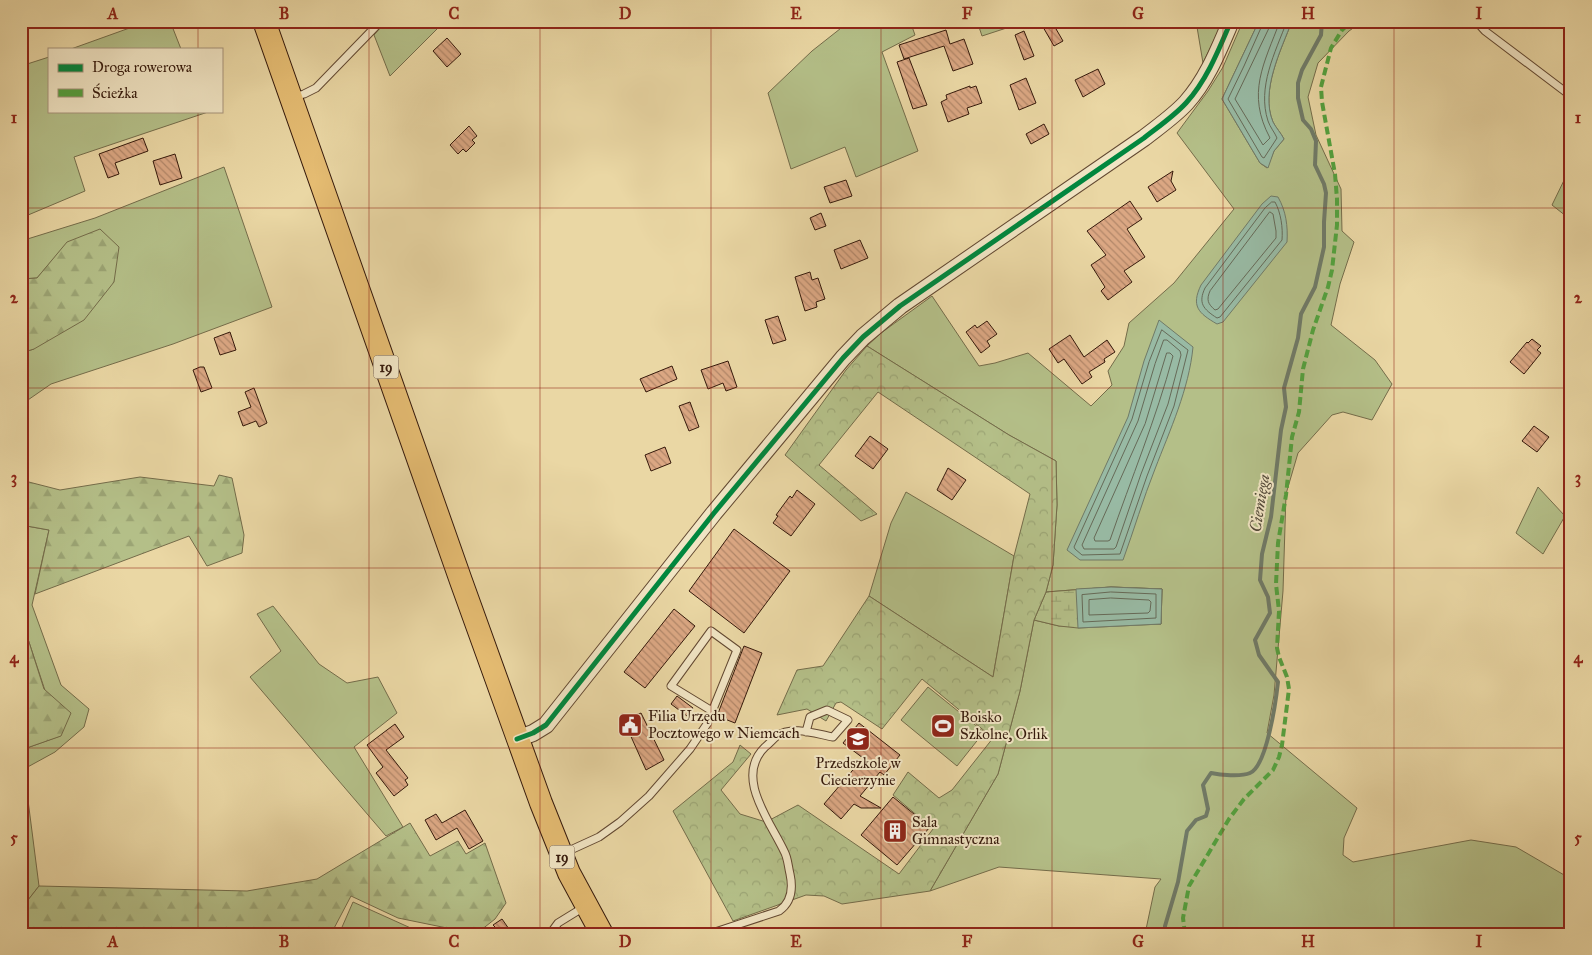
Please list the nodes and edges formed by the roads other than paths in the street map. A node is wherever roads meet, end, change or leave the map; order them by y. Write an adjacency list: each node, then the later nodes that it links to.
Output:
1 (264, 21): 6 (highway, 19)
2 (380, 21): 6 (lane)
3 (1231, 21): 9 (street)
4 (1476, 21): 5 (lane)
5 (1571, 96)
6 (291, 98): 9 (highway, 19)
7 (712, 711): 7 (lane); 10 (lane)
8 (806, 732): 8 (lane); 14 (lane)
9 (517, 739): 10 (highway, 19)
10 (561, 854): 11 (highway, 19)
11 (586, 906): 12 (lane); 13 (highway, 19)
12 (550, 934)
13 (602, 934)
14 (709, 934)

